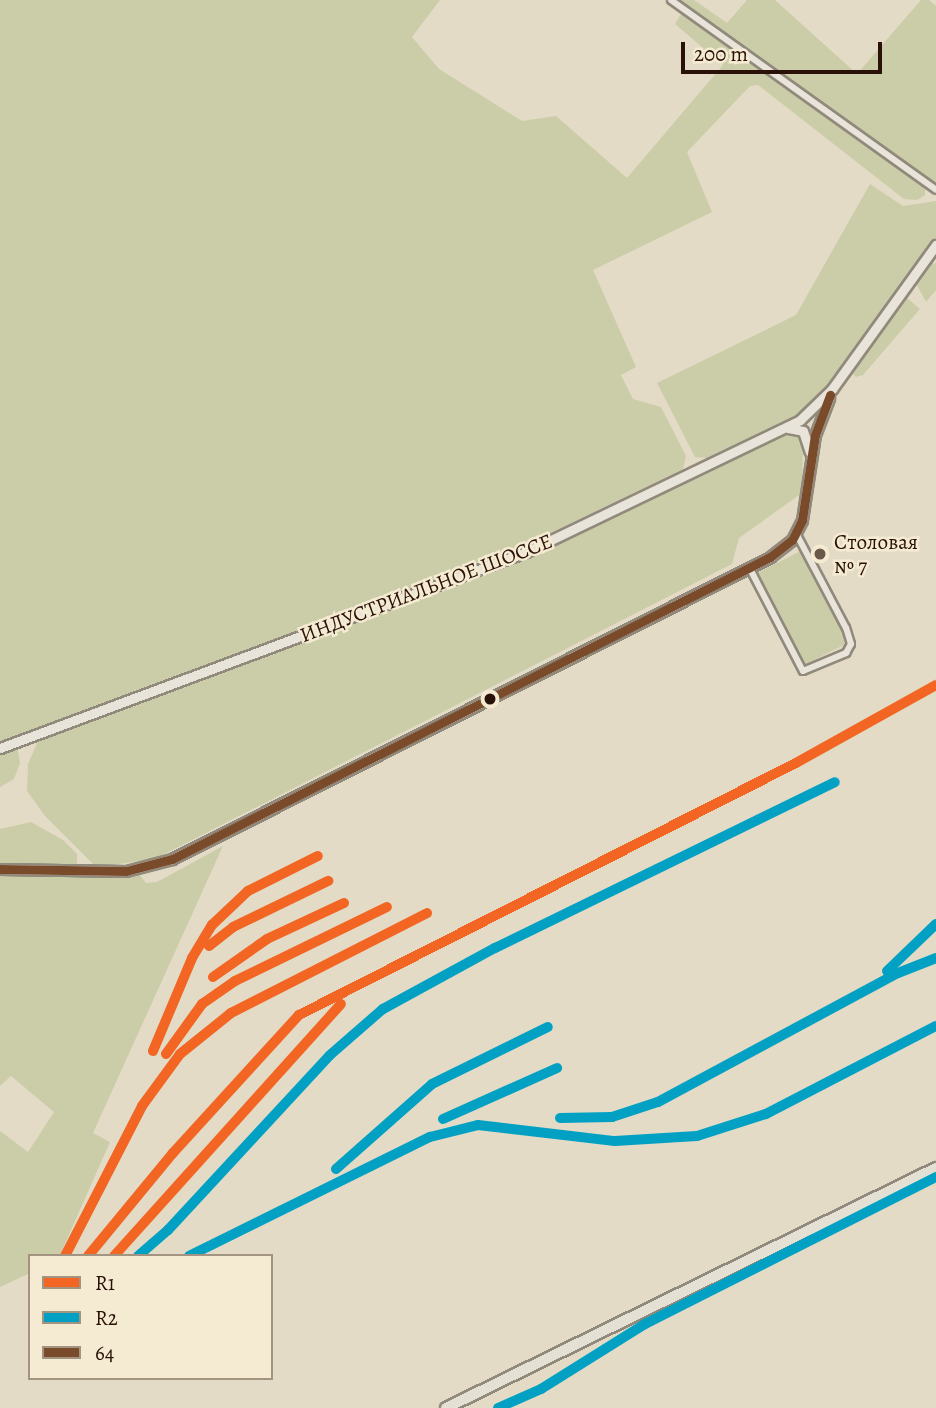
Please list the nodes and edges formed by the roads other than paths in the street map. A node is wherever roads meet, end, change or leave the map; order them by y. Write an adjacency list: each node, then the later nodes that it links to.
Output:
1 (671, 0): 2 (street)
2 (936, 190)
3 (936, 245): 4 (main road, ИНДУСТРИАЛЬНОЕ ШОССЕ)
4 (832, 389): 5 (main road, ИНДУСТРИАЛЬНОЕ ШОССЕ); 6 (main road, ИНДУСТРИАЛЬНОЕ ШОССЕ)
5 (779, 429): 6 (main road); 9 (main road, ИНДУСТРИАЛЬНОЕ ШОССЕ)
6 (811, 468): 7 (main road, ИНДУСТРИАЛЬНОЕ ШОССЕ)
7 (796, 533): 8 (main road, ИНДУСТРИАЛЬНОЕ ШОССЕ); 8 (street)
8 (749, 567): 10 (main road, ИНДУСТРИАЛЬНОЕ ШОССЕ)
9 (0, 748)
10 (0, 869)
11 (936, 1168): 12 (main road)
12 (462, 1404): 13 (main road)
13 (446, 1408)

